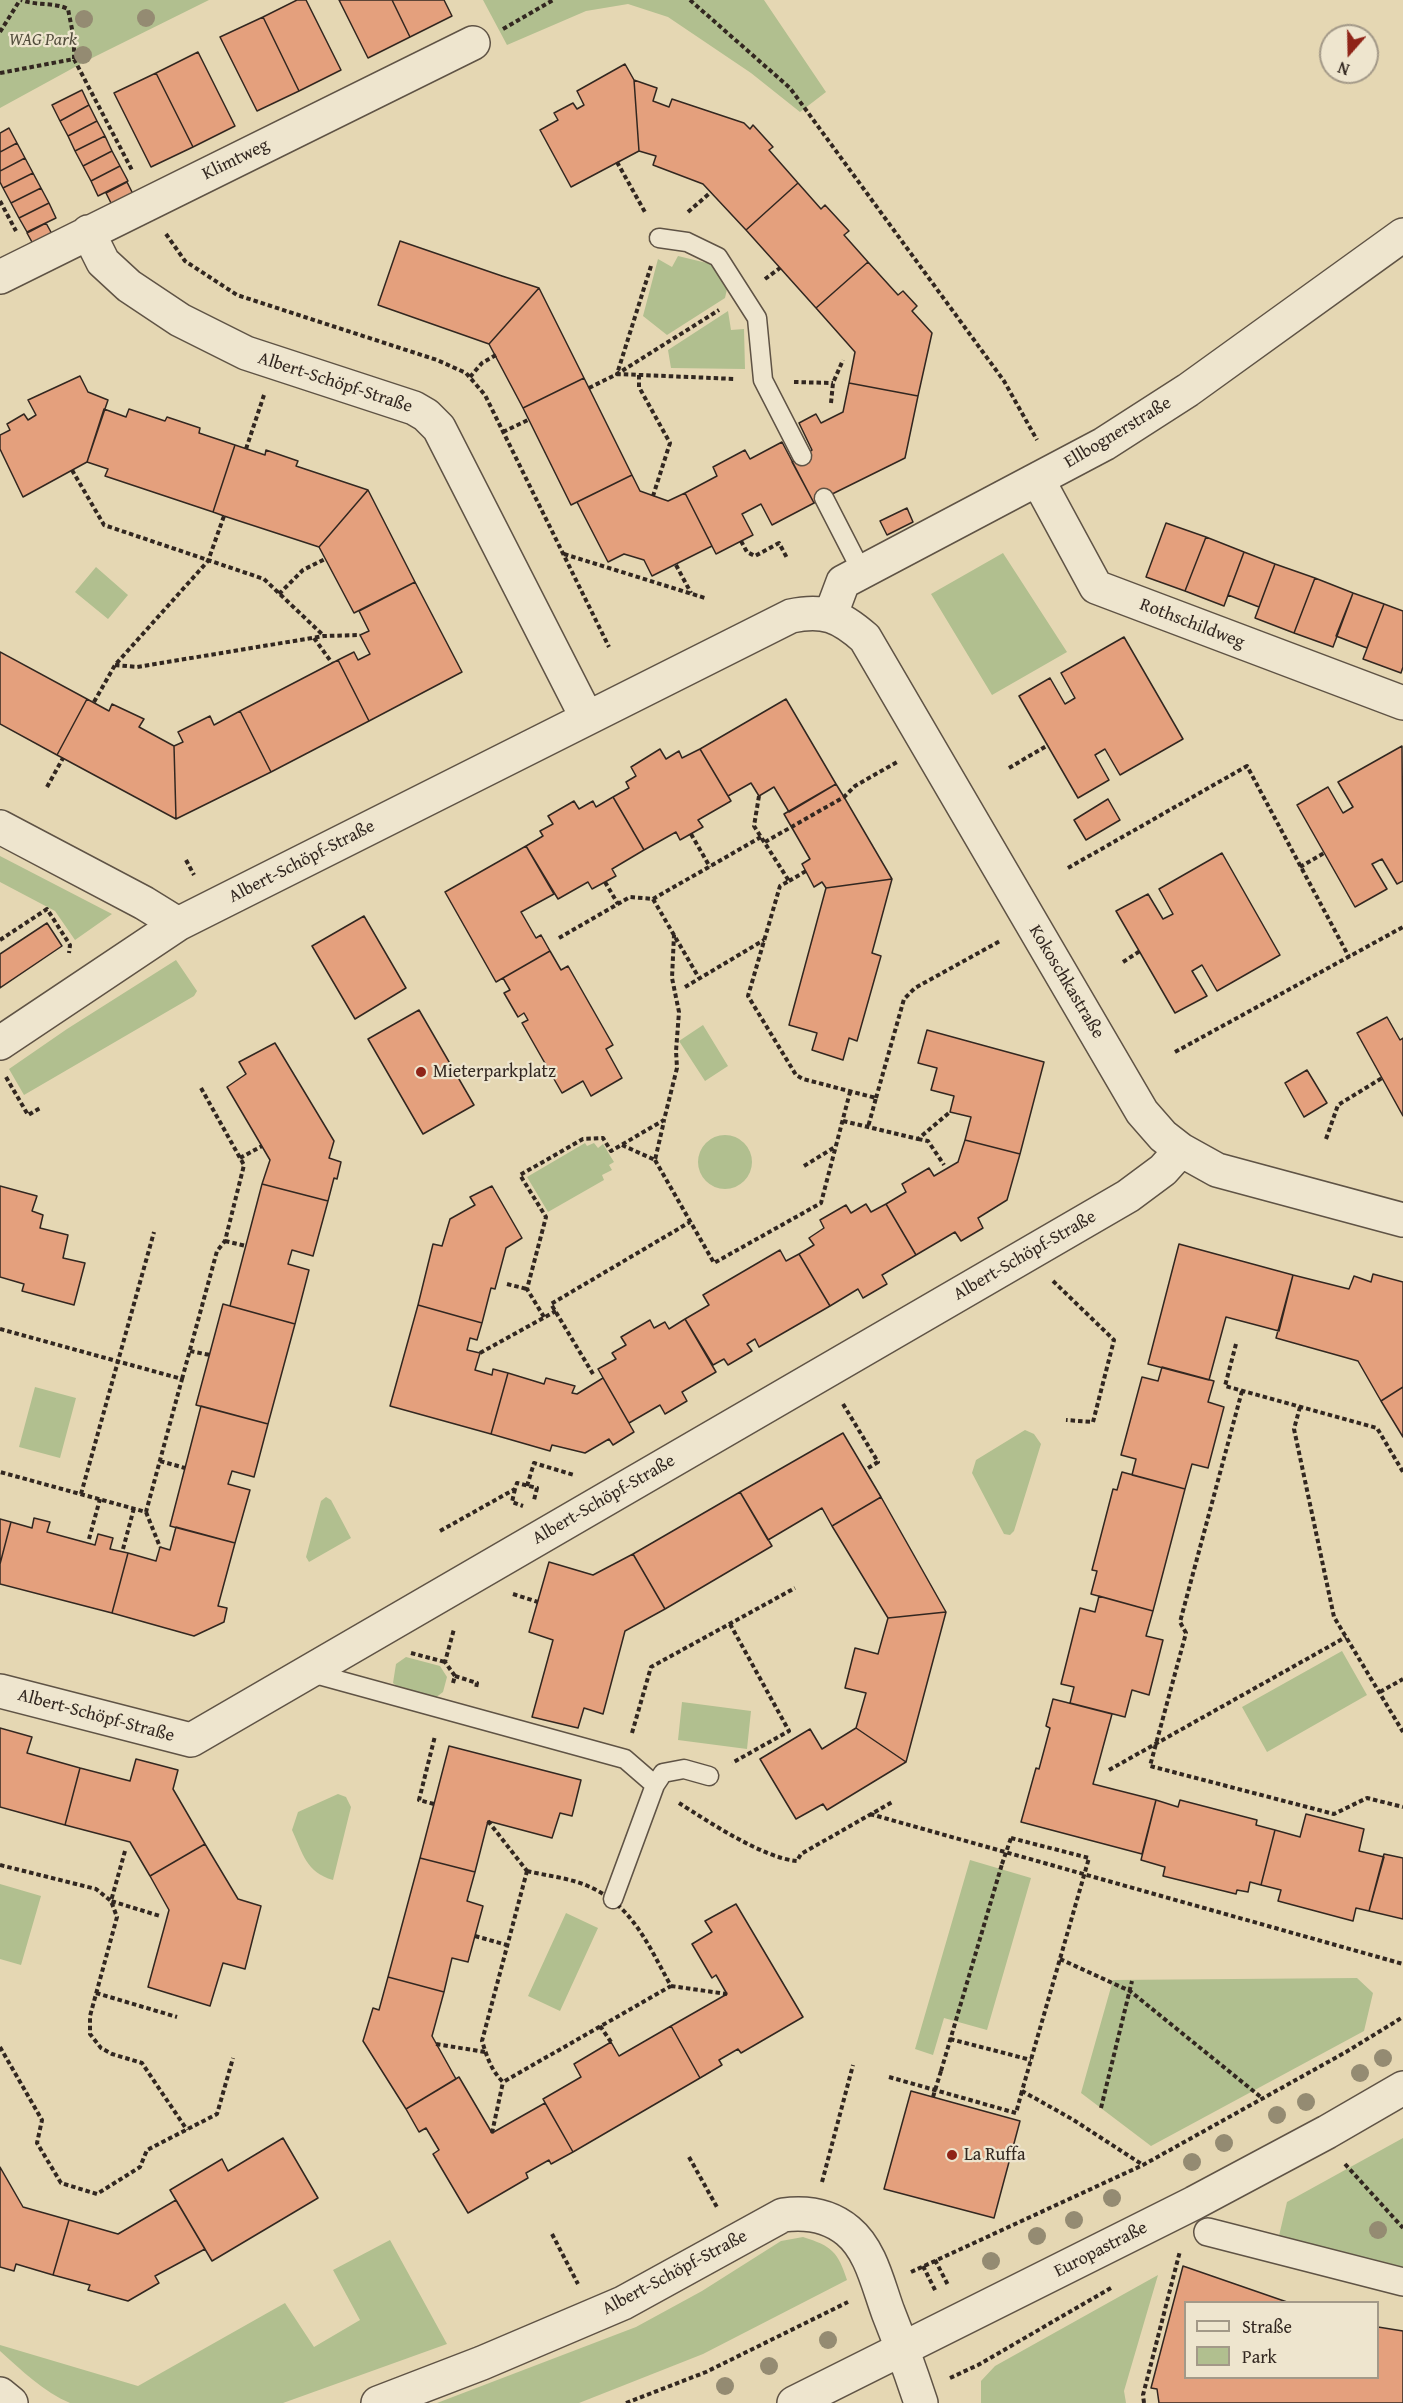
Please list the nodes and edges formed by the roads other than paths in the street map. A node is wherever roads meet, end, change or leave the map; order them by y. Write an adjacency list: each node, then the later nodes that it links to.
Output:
1 (473, 44): 2 (street, Klimtweg)
2 (88, 232): 5 (street, Klimtweg); 12 (street, Albert-Schöpf-Straße)
3 (1403, 235): 7 (street, Ellbognerstraße)
4 (660, 238): 6 (lane)
5 (0, 277)
6 (802, 456)
7 (1046, 476): 9 (street, Ellbognerstraße); 11 (street, Rothschildweg)
8 (824, 498): 9 (lane)
9 (862, 572): 10 (street, Ellbognerstraße)
10 (831, 614): 12 (street, Albert-Schöpf-Straße); 16 (street, Kokoschkastraße)
11 (1403, 703)
12 (587, 718): 14 (street, Albert-Schöpf-Straße)
13 (0, 827): 14 (street)
14 (178, 924): 15 (street, Albert-Schöpf-Straße)
15 (0, 1043)
16 (1181, 1150): 17 (street, Kokoschkastraße); 18 (street, Albert-Schöpf-Straße)
17 (1403, 1220)
18 (308, 1672): 19 (street, Albert-Schöpf-Straße); 21 (lane)
19 (0, 1690)
20 (709, 1776): 21 (lane)
21 (655, 1785): 22 (lane)
22 (613, 1899)
23 (1403, 2088): 26 (street, Europastraße)
24 (1208, 2232): 25 (street)
25 (1403, 2282)
26 (902, 2350): 29 (street, Albert-Schöpf-Straße); 30 (street, Europastraße); 31 (street, Albert-Schöpf-Straße)
27 (0, 2394): 28 (street)
28 (11, 2403)
29 (378, 2403)
30 (794, 2403)
31 (921, 2403)

